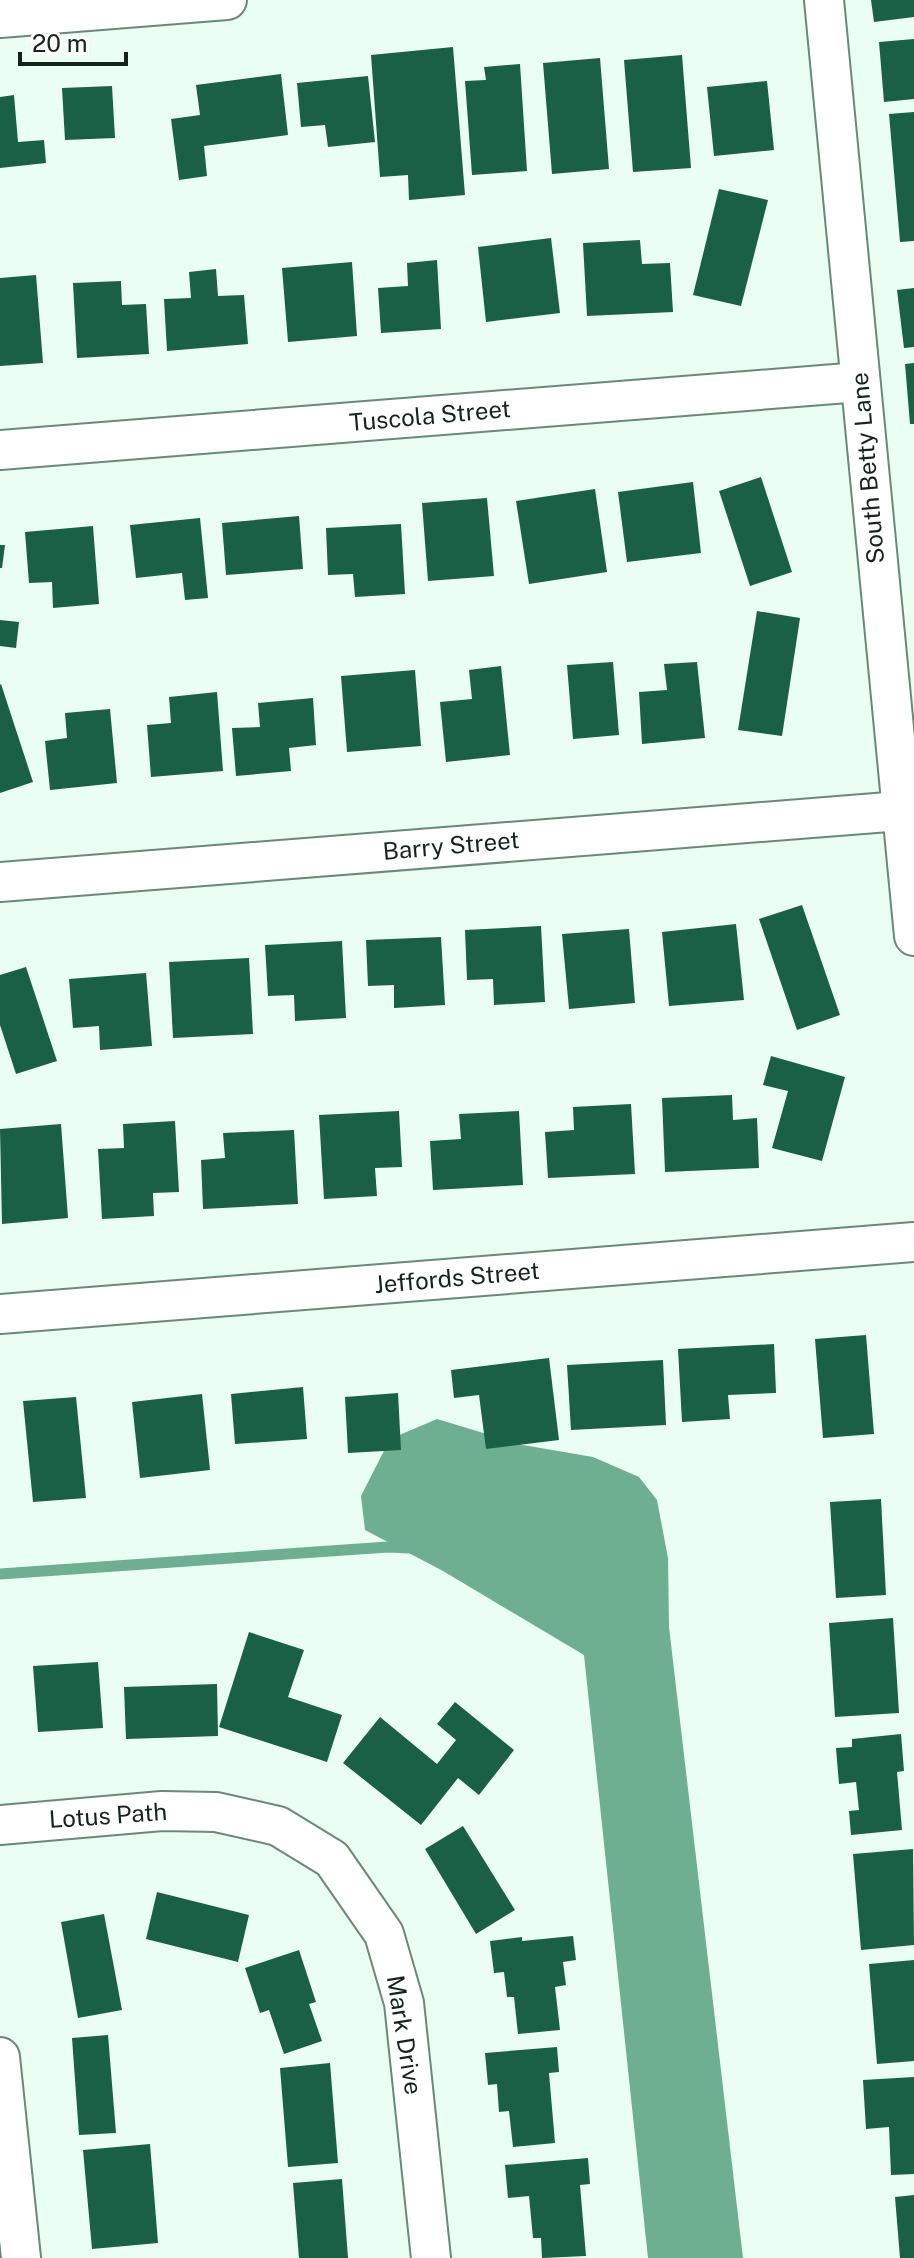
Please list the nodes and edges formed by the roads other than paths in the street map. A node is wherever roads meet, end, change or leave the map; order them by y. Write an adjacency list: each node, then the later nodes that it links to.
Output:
1 (227, 0): 3 (street)
2 (824, 0): 4 (street, South Betty Lane)
3 (0, 18)
4 (860, 382): 5 (street, Tuscola Street); 6 (street, South Betty Lane)
5 (0, 450)
6 (901, 811): 7 (street, Barry Street); 8 (street, South Betty Lane)
7 (0, 882)
8 (914, 936)
9 (914, 1242): 10 (street, Jeffords Street)
10 (0, 1314)
11 (216, 1812): 12 (street, Lotus Path); 15 (street, Mark Drive)
12 (0, 1825)
13 (0, 2057): 14 (street)
14 (21, 2258)
15 (431, 2258)

